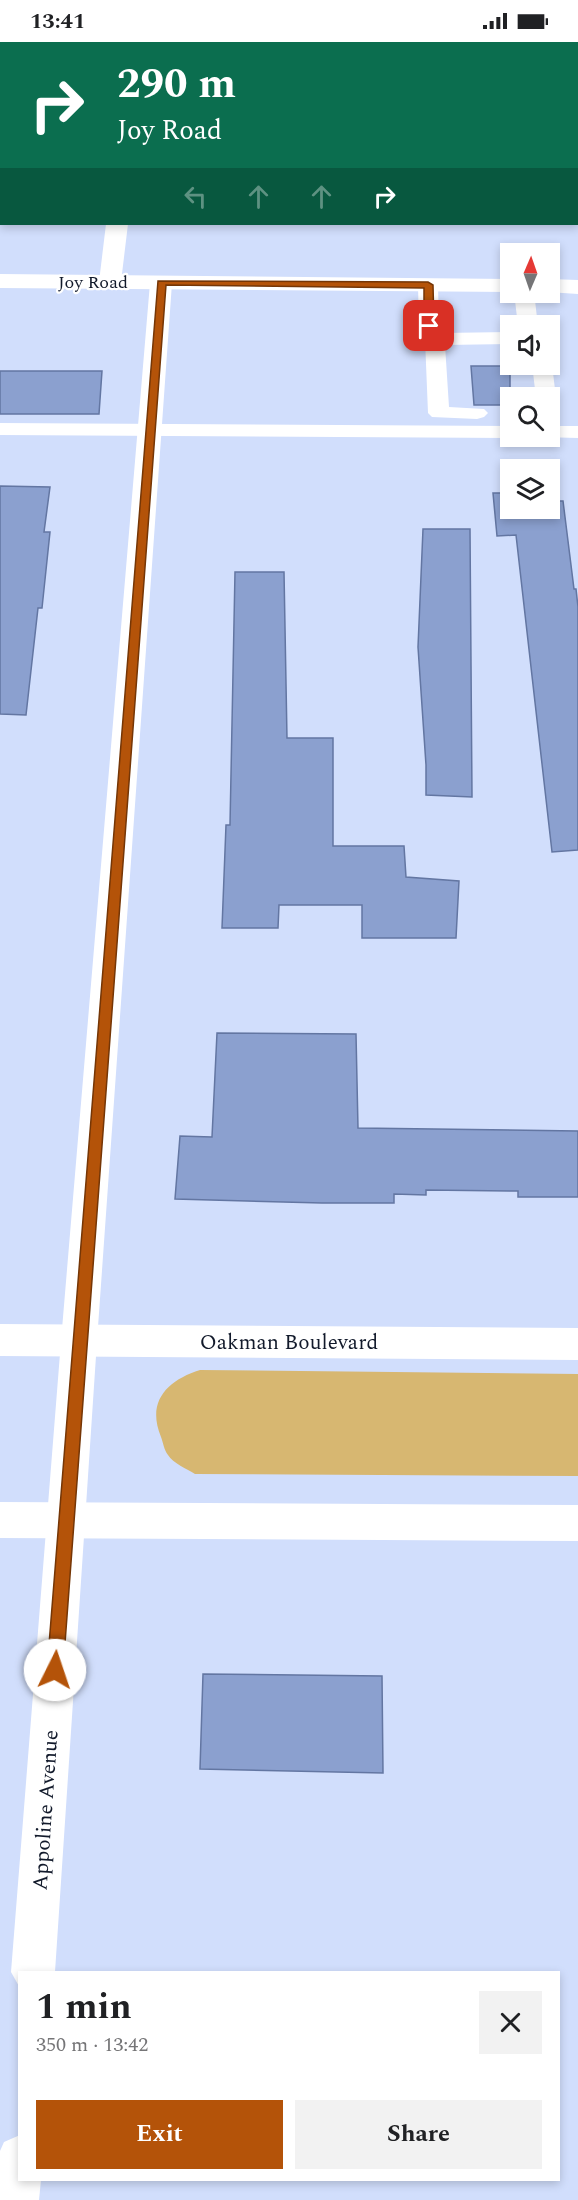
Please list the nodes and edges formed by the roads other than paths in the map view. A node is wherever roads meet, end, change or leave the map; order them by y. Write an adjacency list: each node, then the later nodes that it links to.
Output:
1 (117, 225): 3 (street)
2 (0, 281): 3 (street, Joy Road)
3 (110, 282): 4 (street, Joy Road)
4 (161, 283): 5 (street, Joy Road); 13 (street, Appoline Avenue)
5 (428, 285): 6 (street, Joy Road); 10 (lane)
6 (500, 286)
7 (560, 286): 8 (street)
8 (578, 287)
9 (500, 338): 10 (lane)
10 (435, 339): 11 (lane)
11 (500, 414)
12 (0, 429): 13 (lane)
13 (150, 429): 14 (lane); 18 (street, Appoline Avenue)
14 (500, 432)
15 (560, 432): 16 (lane)
16 (578, 432)
17 (0, 1340): 18 (street, Oakman Boulevard)
18 (79, 1341): 19 (street, Oakman Boulevard); 21 (street, Appoline Avenue)
19 (578, 1344)
20 (0, 1520): 21 (street)
21 (66, 1520): 22 (street); 23 (street, Appoline Avenue)
22 (578, 1523)
23 (33, 1971)
24 (18, 2179): 25 (street)
25 (16, 2200)

